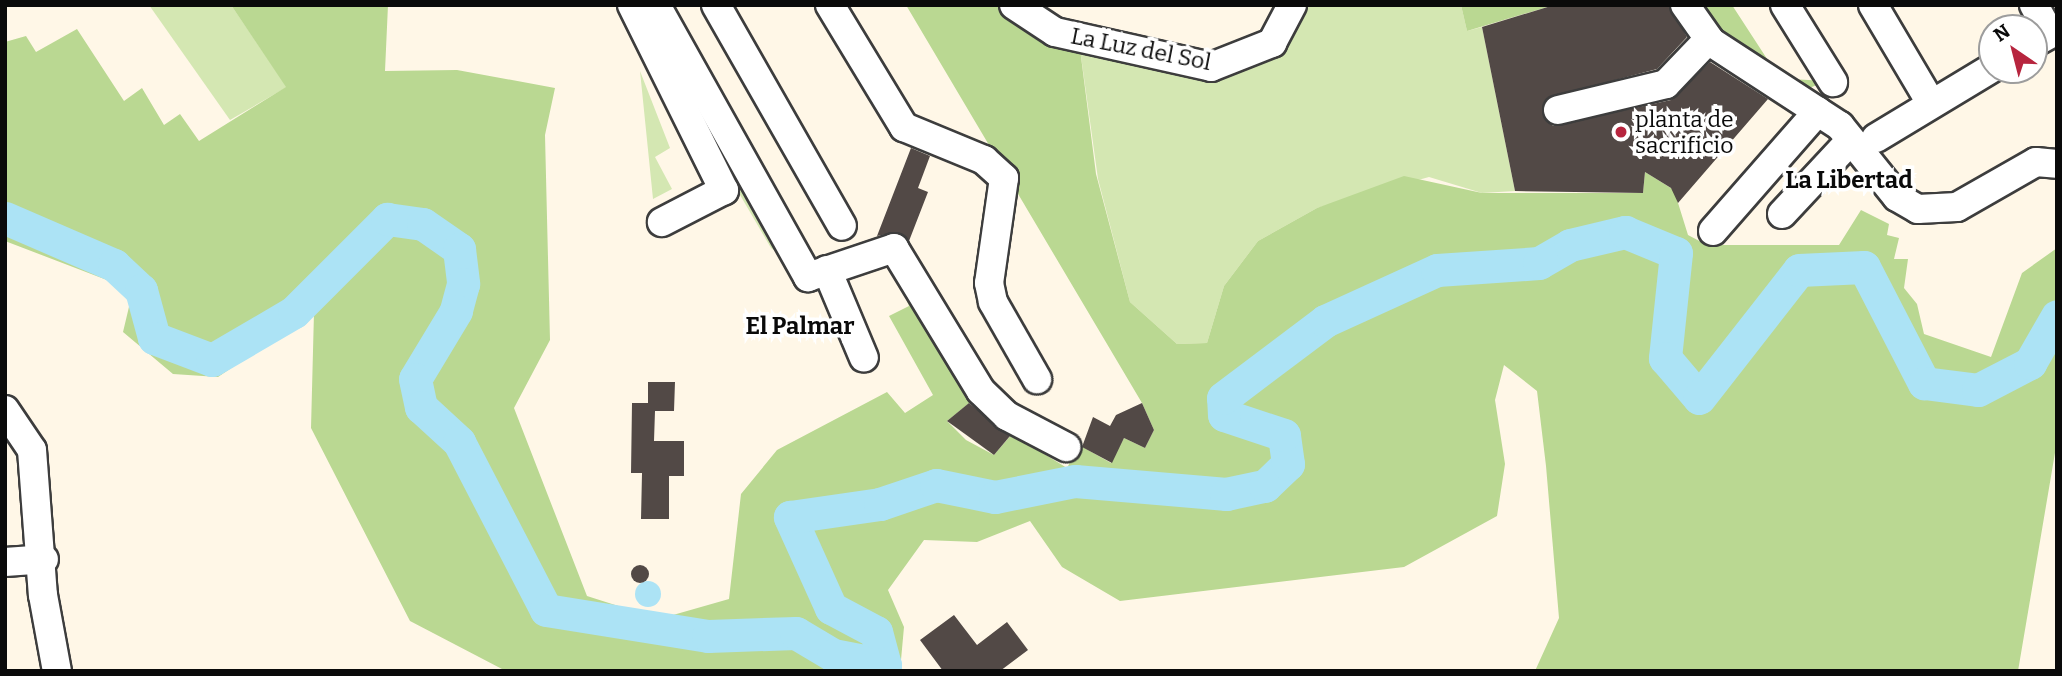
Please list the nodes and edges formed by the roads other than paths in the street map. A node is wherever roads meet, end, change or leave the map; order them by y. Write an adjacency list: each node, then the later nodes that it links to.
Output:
1 (632, 5): 19 (street)
2 (656, 5): 22 (street)
3 (716, 5): 20 (street)
4 (830, 5): 24 (street)
5 (1014, 5): 6 (street, La Luz del Sol)
6 (1292, 5)
7 (1685, 5): 10 (street)
8 (1785, 5): 12 (street)
9 (1873, 5): 13 (street)
10 (1709, 39): 14 (street); 15 (street)
11 (1978, 76): 13 (street)
12 (1833, 82)
13 (1931, 103): 16 (street)
14 (1558, 110)
15 (1818, 111): 16 (street); 21 (street)
16 (1864, 139): 17 (street); 18 (street)
17 (2057, 164)
18 (1782, 214)
19 (662, 222)
20 (842, 226)
21 (1713, 231)
22 (827, 270): 23 (street); 26 (street)
23 (864, 358)
24 (1037, 379)
25 (5, 410): 27 (street)
26 (1066, 447)
27 (44, 559): 28 (street); 29 (street)
28 (5, 562)
29 (57, 671)

